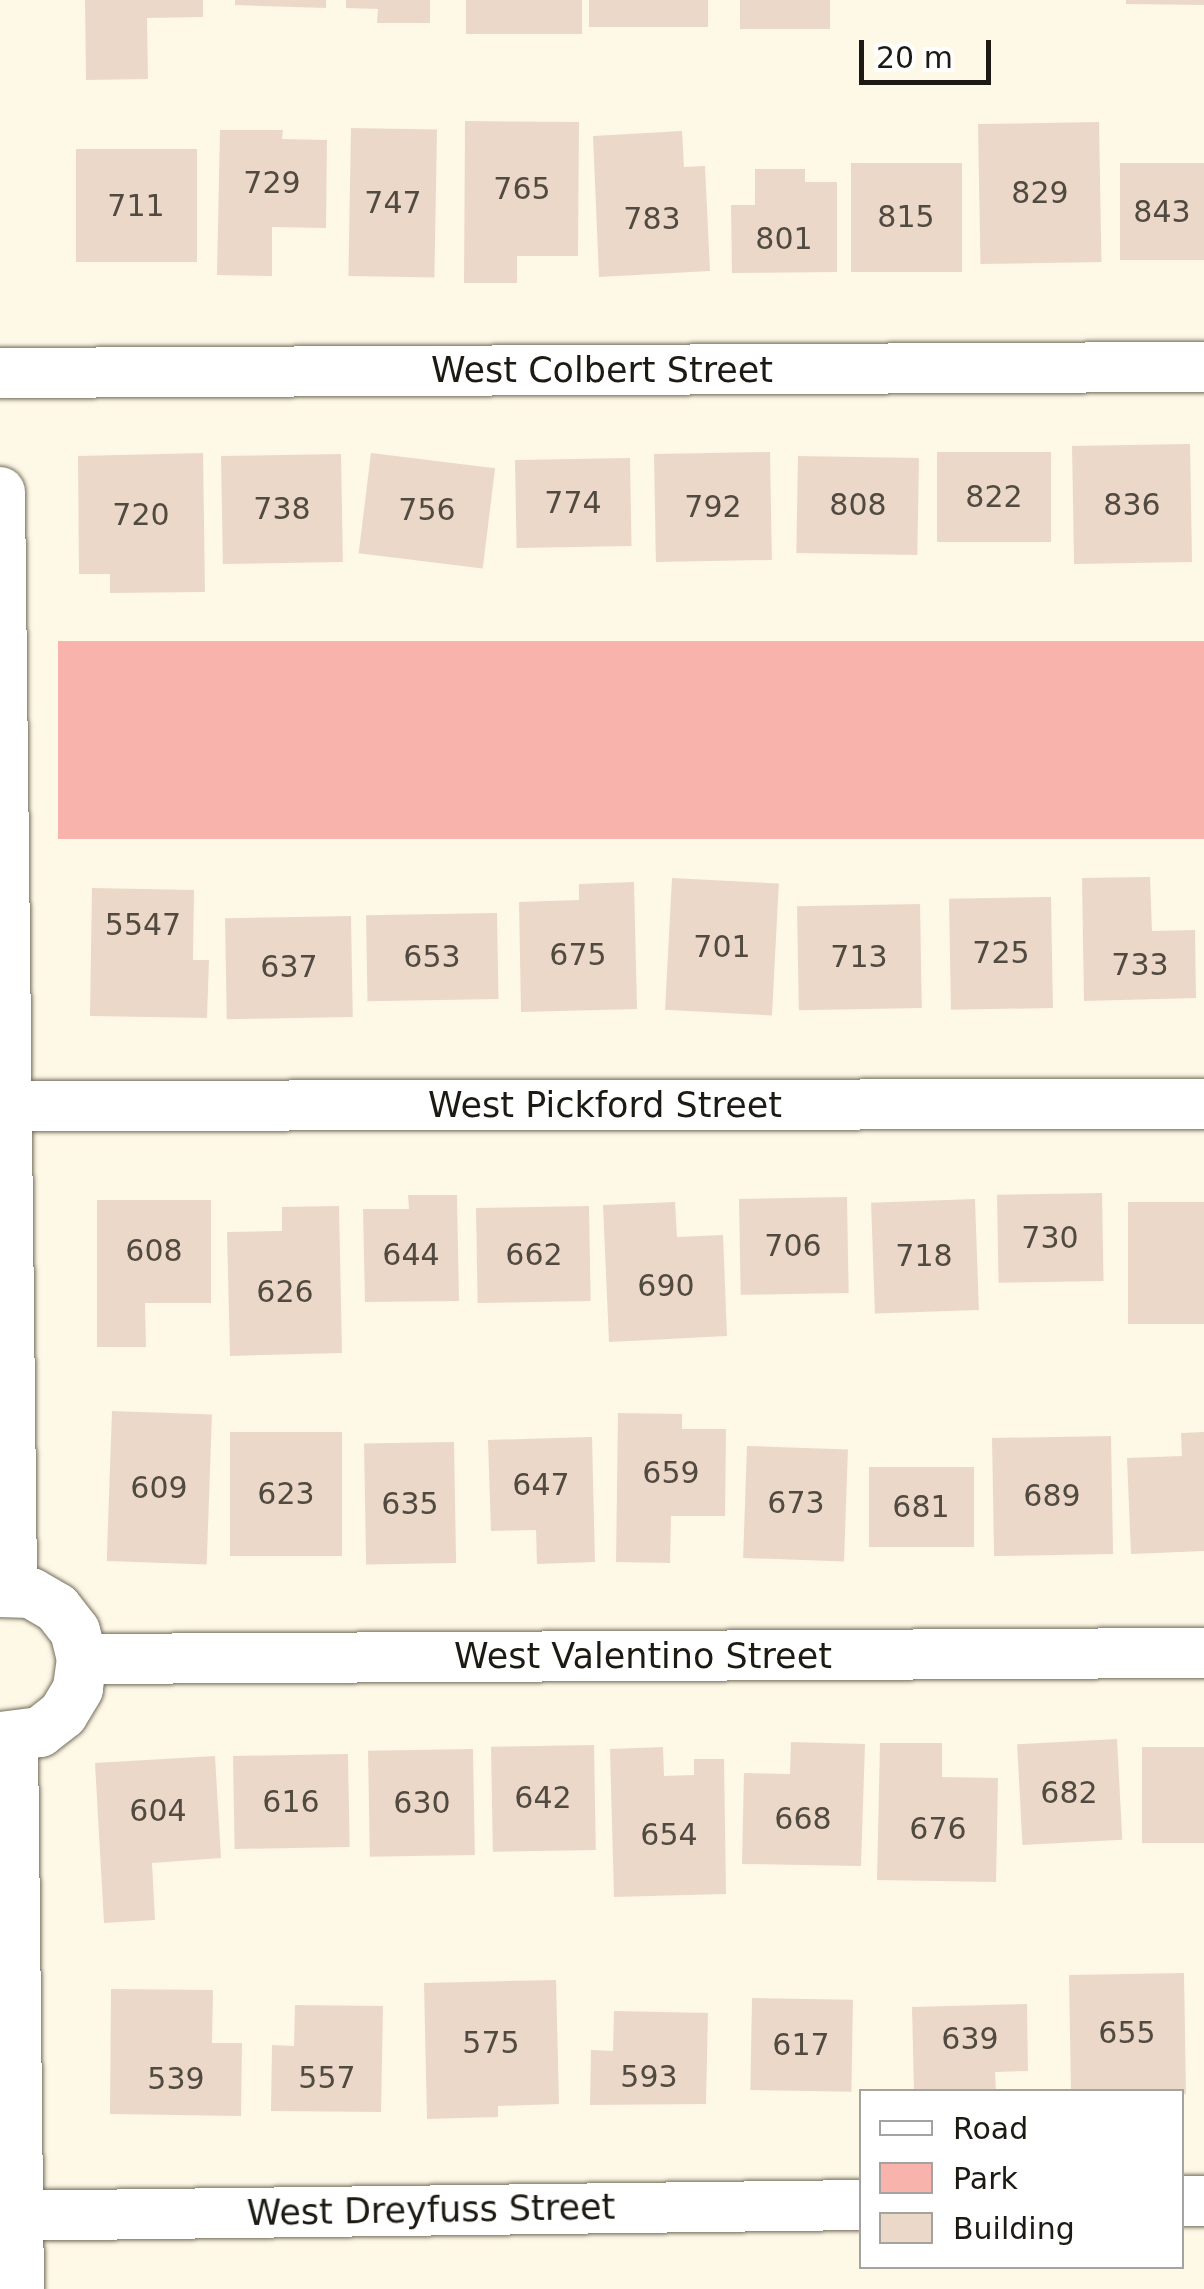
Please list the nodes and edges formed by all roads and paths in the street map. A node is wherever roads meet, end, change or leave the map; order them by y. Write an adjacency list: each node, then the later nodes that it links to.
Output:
1 (1204, 367): 2 (street, West Colbert Street)
2 (0, 372)
3 (0, 492): 5 (street)
4 (1204, 1104): 5 (street, West Pickford Street)
5 (7, 1106): 6 (street)
6 (6, 1591): 8 (street)
7 (1204, 1652): 8 (street, West Valentino Street)
8 (82, 1660): 9 (street)
9 (7, 1737): 11 (street)
10 (859, 2205): 11 (street, West Dreyfuss Street)
11 (9, 2216): 12 (street)
12 (20, 2289)

